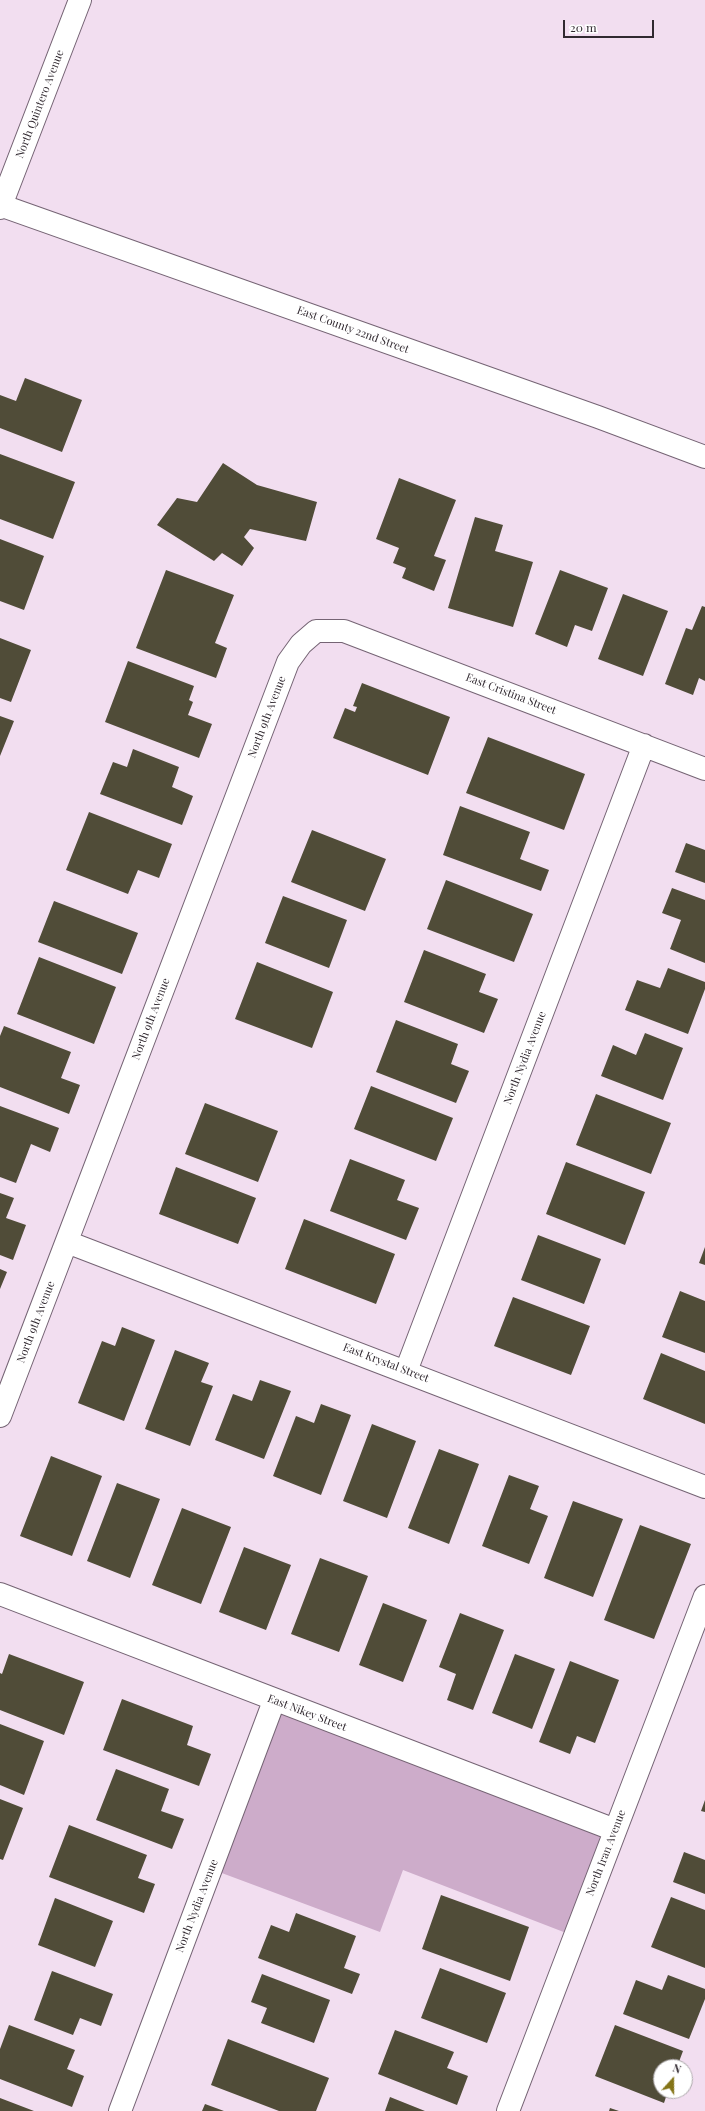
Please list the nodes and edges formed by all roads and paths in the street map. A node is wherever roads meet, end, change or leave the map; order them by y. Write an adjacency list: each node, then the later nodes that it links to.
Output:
1 (80, 0): 2 (street, North Quintero Avenue)
2 (0, 206): 3 (street, East County 22nd Street)
3 (705, 457)
4 (316, 631): 5 (street, East Cristina Street); 7 (street, North 9th Avenue)
5 (644, 745): 6 (street, East Cristina Street); 8 (street, North Nydia Avenue)
6 (705, 768)
7 (66, 1242): 8 (street, East Krystal Street); 9 (street, North 9th Avenue)
8 (406, 1371): 10 (street, East Krystal Street)
9 (0, 1416)
10 (705, 1487)
11 (0, 1594): 13 (street, East Nikey Street)
12 (705, 1596): 14 (street, North Iran Avenue)
13 (274, 1701): 14 (street, East Nikey Street); 15 (street, North Nydia Avenue)
14 (615, 1830): 16 (street, North Iran Avenue)
15 (120, 2111)
16 (508, 2111)

